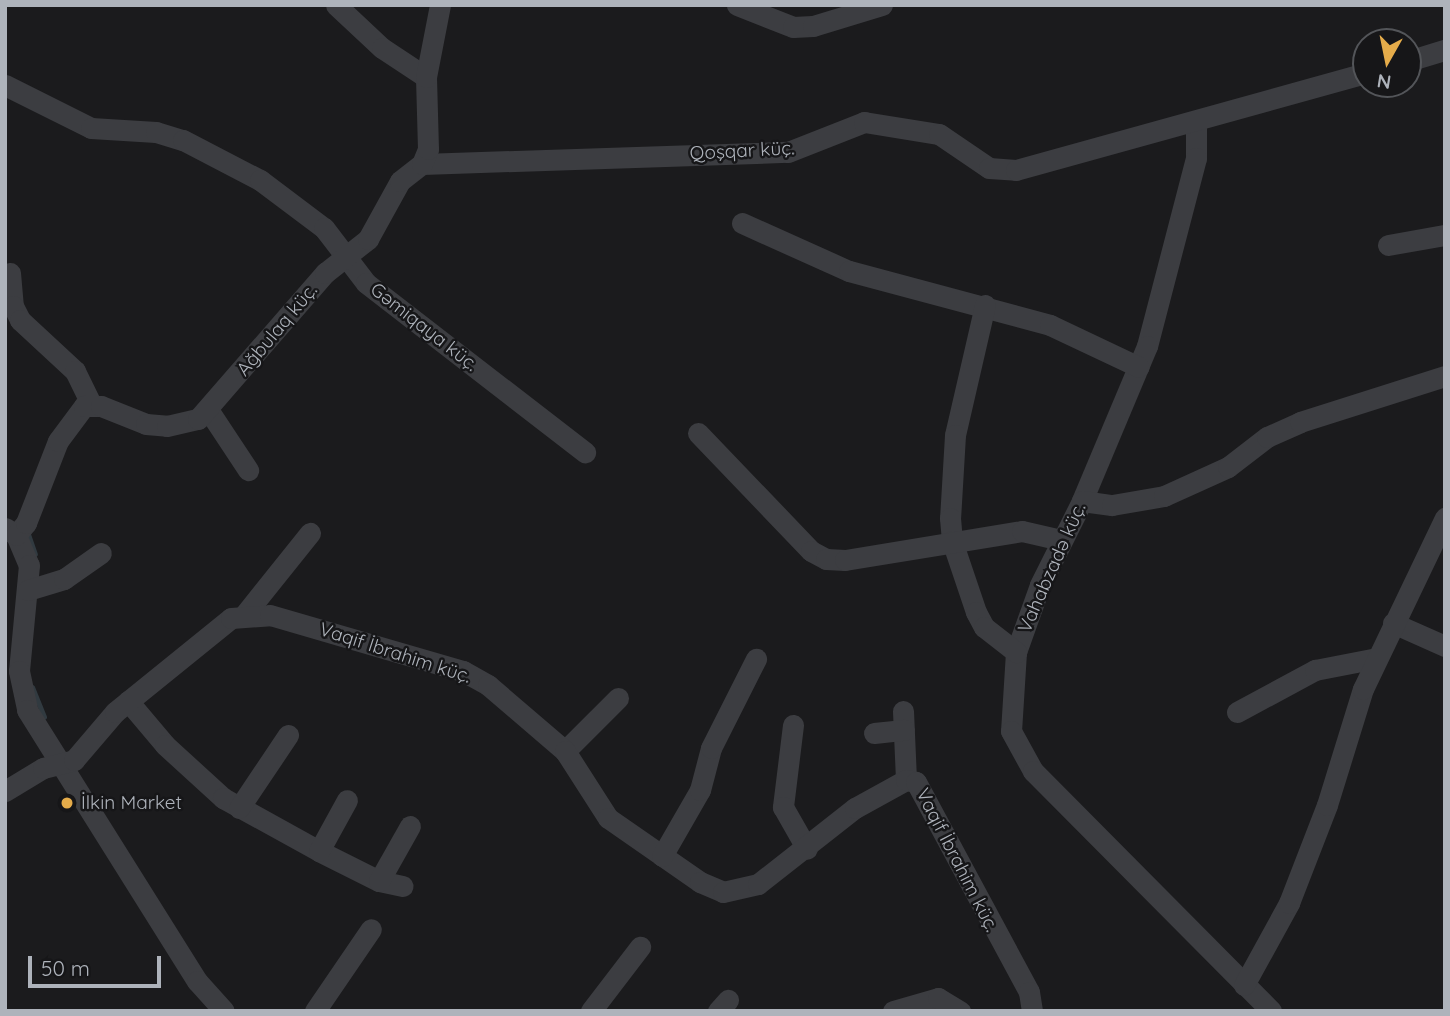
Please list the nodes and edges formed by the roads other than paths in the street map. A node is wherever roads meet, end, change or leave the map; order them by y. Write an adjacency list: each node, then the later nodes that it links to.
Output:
1 (336, 5): 7 (street)
2 (440, 5): 7 (street)
3 (737, 5): 4 (street)
4 (882, 5)
5 (1445, 50): 6 (street)
6 (1422, 57)
7 (426, 77): 11 (street)
8 (1352, 77): 10 (street, Qoşqar küç.)
9 (5, 85): 15 (street, Gəmiqaya küç.)
10 (1196, 124): 11 (street, Qoşqar küç.); 18 (street, Vahabzadə küç.)
11 (422, 164): 15 (street, Ağbulaq küç.)
12 (741, 223): 17 (street)
13 (1445, 235): 14 (street)
14 (1388, 245)
15 (348, 258): 21 (street, Ağbulaq küç.); 23 (street, Gəmiqaya küç.)
16 (10, 273): 20 (street)
17 (985, 305): 18 (street); 30 (street)
18 (1139, 368): 25 (street, Vahabzadə küç.)
19 (1445, 376): 25 (street)
20 (91, 404): 21 (street); 27 (street)
21 (209, 411): 24 (street)
22 (698, 433): 30 (street)
23 (585, 453)
24 (248, 470)
25 (1082, 501): 29 (street, Vahabzadə küç.)
26 (1445, 518): 34 (street)
27 (10, 532): 32 (street)
28 (310, 533): 33 (street)
29 (1060, 540): 30 (street); 36 (street, Vahabzadə küç.)
30 (952, 541): 36 (street)
31 (101, 553): 32 (street)
32 (28, 590): 46 (street)
33 (245, 614): 40 (street); 45 (street, Vaqif İbrahim küç.)
34 (1393, 623): 35 (street); 37 (street)
35 (1445, 646)
36 (1016, 652): 59 (street, Vahabzadə küç.)
37 (1377, 658): 41 (street); 59 (street)
38 (756, 659): 54 (street)
39 (618, 698): 45 (street)
40 (128, 701): 46 (street); 50 (street)
41 (1237, 712)
42 (793, 725): 52 (street)
43 (874, 733): 47 (street)
44 (288, 735): 50 (street)
45 (565, 751): 54 (street, Vaqif İbrahim küç.)
46 (57, 762): 48 (street); 60 (street)
47 (906, 780): 52 (street, Vaqif İbrahim küç.); 65 (street, Vaqif İbrahim küç.)
48 (5, 791)
49 (346, 800): 53 (street)
50 (239, 808): 53 (street)
51 (410, 826): 55 (street)
52 (807, 849): 54 (street, Vaqif İbrahim küç.)
53 (319, 851): 55 (street)
54 (662, 856)
55 (379, 881): 56 (street)
56 (402, 886)
57 (371, 929): 61 (street)
58 (640, 947): 62 (street)
59 (1244, 985): 66 (street, Vahabzadə küç.)
60 (224, 1011)
61 (315, 1011)
62 (592, 1011)
63 (893, 1011): 64 (street)
64 (960, 1011)
65 (1032, 1011)
66 (1271, 1011)

